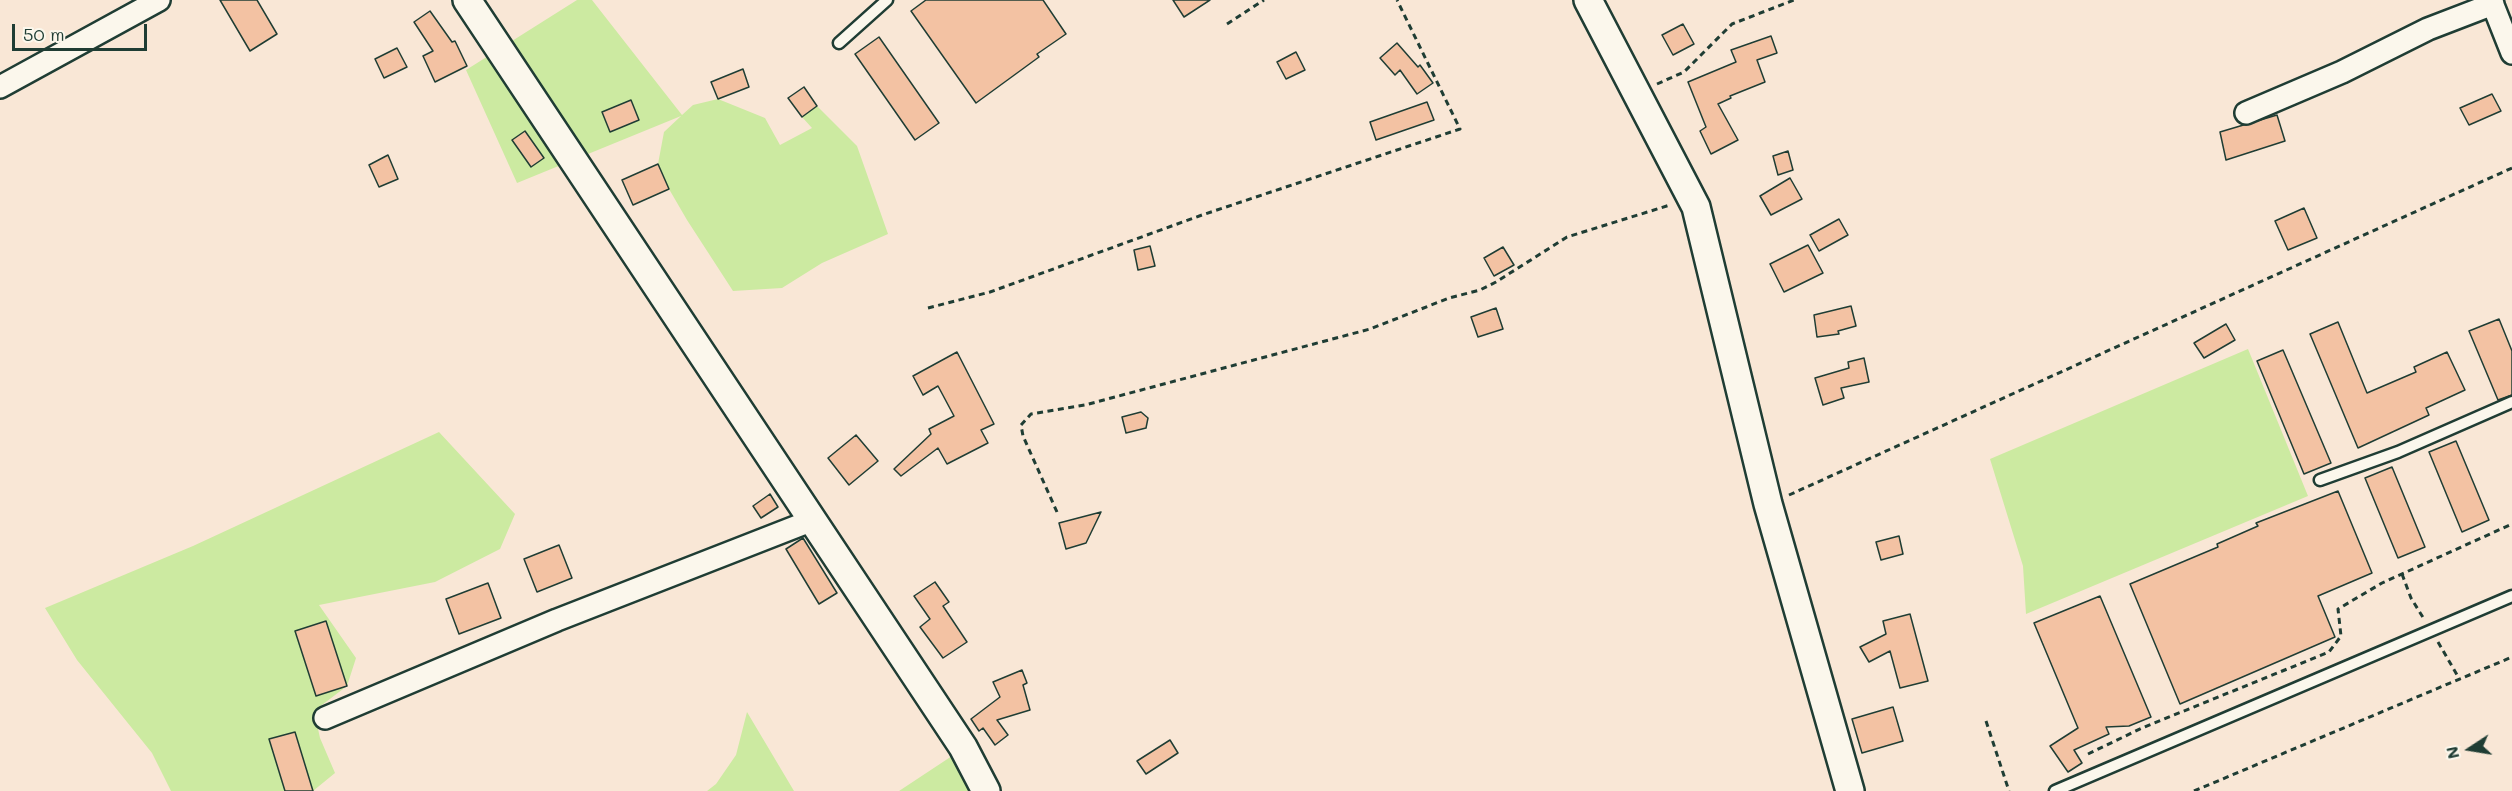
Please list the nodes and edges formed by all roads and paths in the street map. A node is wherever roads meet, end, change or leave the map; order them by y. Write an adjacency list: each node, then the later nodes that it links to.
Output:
1 (159, 0): 12 (street)
2 (466, 0): 22 (street)
3 (887, 0): 10 (lane)
4 (1264, 0): 9 (path)
5 (1397, 0): 17 (path)
6 (1588, 0): 13 (street)
7 (1794, 0): 13 (path)
8 (2492, 2): 11 (street); 14 (street)
9 (1227, 24)
10 (839, 44)
11 (2512, 53)
12 (0, 87)
13 (1636, 92): 16 (street)
14 (2246, 113)
15 (2512, 168): 20 (path)
16 (1691, 198): 20 (street); 21 (path)
17 (928, 308)
18 (2512, 402): 19 (lane)
19 (2320, 480)
20 (1768, 504): 30 (street)
21 (1057, 513)
22 (813, 520): 26 (street); 29 (street)
23 (2512, 524): 28 (path)
24 (2512, 596): 32 (lane)
25 (2512, 657): 33 (path)
26 (325, 718)
27 (1986, 721): 31 (path)
28 (2088, 754)
29 (986, 791)
30 (1850, 791)
31 (2009, 791)
32 (2055, 791)
33 (2194, 791)

